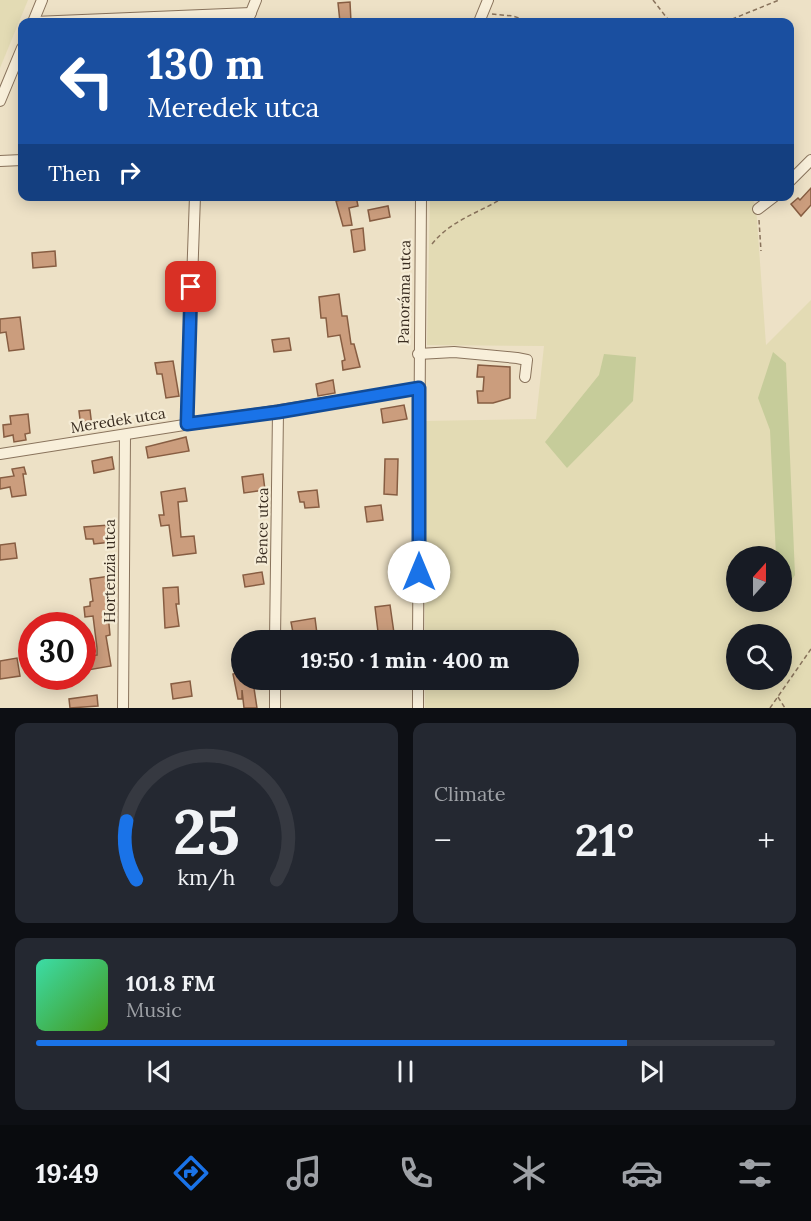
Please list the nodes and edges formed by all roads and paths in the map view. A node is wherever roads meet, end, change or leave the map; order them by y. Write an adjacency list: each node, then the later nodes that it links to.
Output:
1 (42, 0): 6 (street)
2 (256, 0): 7 (street)
3 (488, 0): 8 (street)
4 (653, 0): 10 (path)
5 (778, 0): 11 (path)
6 (35, 18)
7 (249, 18)
8 (481, 18): 9 (path)
9 (519, 18)
10 (667, 18)
11 (735, 18)
12 (18, 58): 13 (street)
13 (0, 101)
14 (18, 160): 16 (street)
15 (811, 160): 17 (street)
16 (0, 161)
17 (794, 177)
18 (195, 201): 29 (street)
19 (421, 201): 24 (street, Panoráma utca)
20 (496, 201): 24 (path)
21 (768, 201): 22 (street)
22 (758, 209): 23 (path)
23 (761, 251)
24 (420, 259): 25 (street, Panoráma utca)
25 (418, 354): 26 (street); 27 (street, Panoráma utca)
26 (525, 377)
27 (419, 388): 28 (street, Meredek utca); 33 (street, Panoráma utca)
28 (278, 412): 29 (street, Meredek utca); 32 (street, Bence utca)
29 (187, 424): 30 (street, Meredek utca)
30 (125, 435): 31 (street, Meredek utca); 38 (street, Hortenzia utca)
31 (0, 454)
32 (275, 630)
33 (418, 630)
34 (811, 649): 37 (path)
35 (275, 690): 39 (street)
36 (418, 690): 40 (street)
37 (778, 696): 41 (path); 42 (path)
38 (123, 708)
39 (274, 708)
40 (418, 708)
41 (770, 708)
42 (785, 708)

